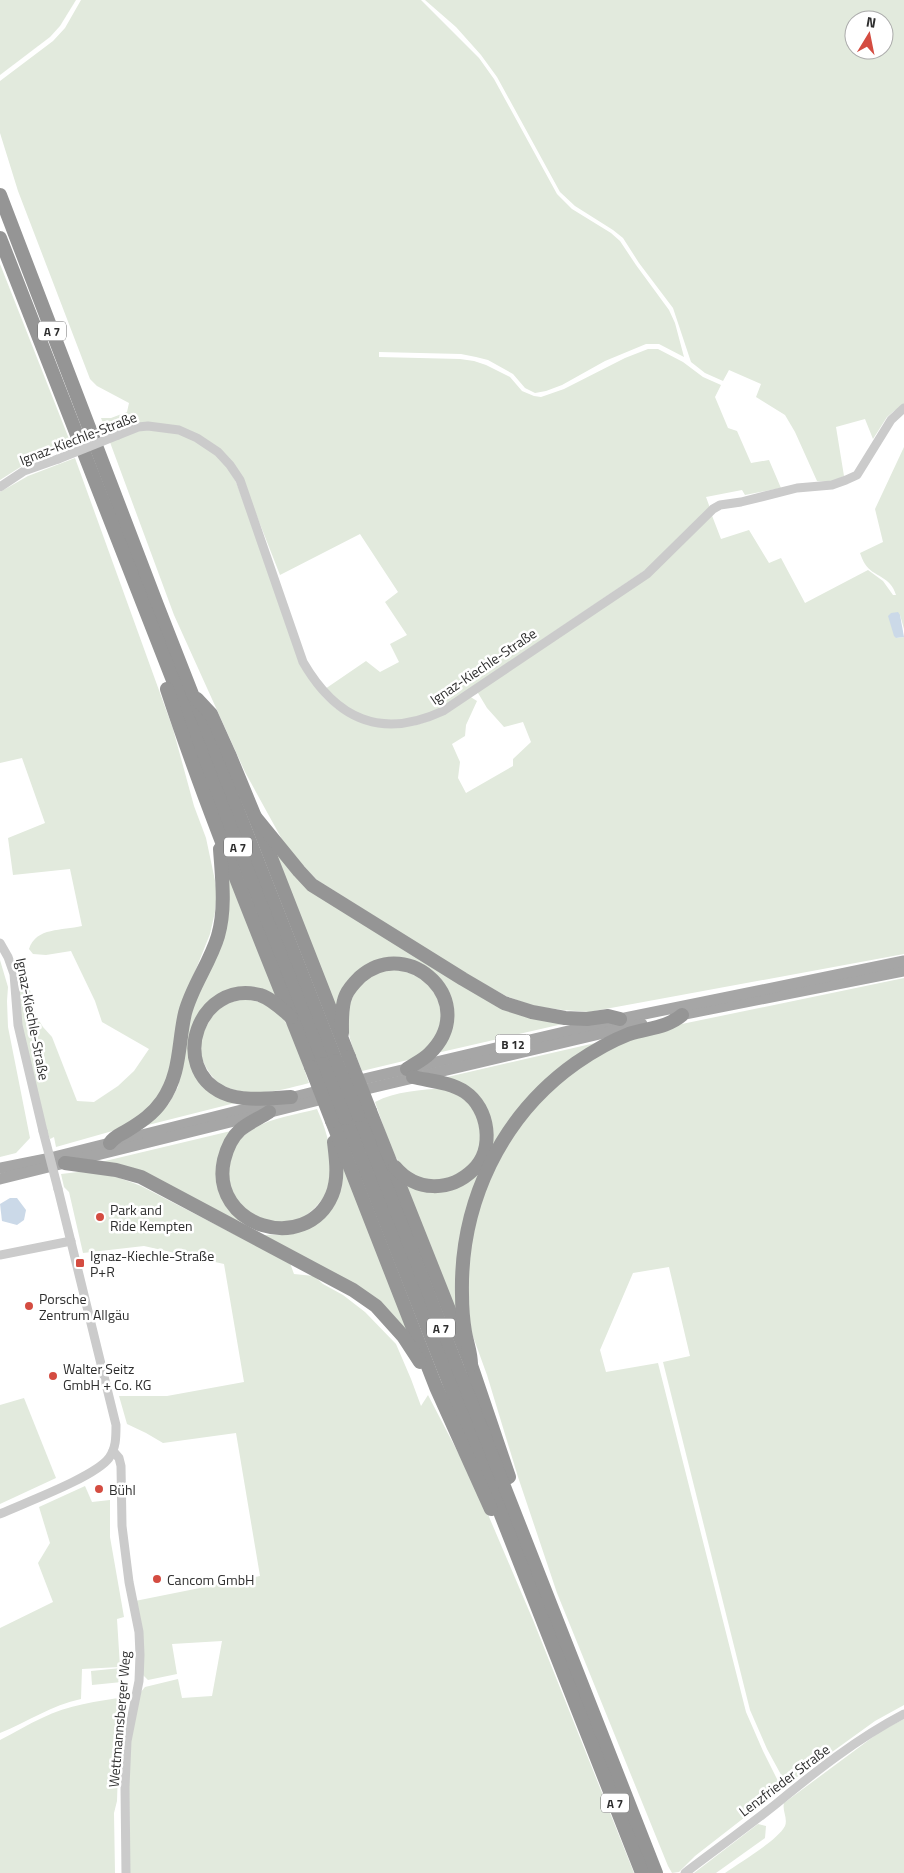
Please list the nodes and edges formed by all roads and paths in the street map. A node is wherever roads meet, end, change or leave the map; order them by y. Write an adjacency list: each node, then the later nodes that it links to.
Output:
1 (0, 195): 6 (highway, A 7)
2 (0, 238): 5 (highway, A 7)
3 (904, 408): 4 (street, Ignaz-Kiechle-Straße, bridge)
4 (0, 487)
5 (152, 630): 8 (highway); 16 (highway, A 7)
6 (192, 694): 7 (highway, A 7); 16 (highway, A 7)
7 (256, 817): 14 (highway, A 7); 15 (highway, A 7)
8 (218, 833): 13 (highway); 21 (highway)
9 (0, 943): 26 (street, Ignaz-Kiechle-Straße, bridge)
10 (904, 961): 14 (main road, B 12)
11 (904, 971): 12 (main road, B 12)
12 (682, 1015): 17 (main road, B 12); 28 (highway)
13 (292, 1017): 16 (highway); 18 (highway)
14 (620, 1019): 17 (main road, B 12)
15 (342, 1039): 16 (highway); 17 (highway)
16 (330, 1062): 20 (highway, bridge); 20 (highway, A 7, bridge)
17 (410, 1073): 18 (main road, B 12); 19 (main road, B 12); 22 (highway)
18 (291, 1097): 21 (main road, B 12)
19 (269, 1112): 20 (highway); 23 (main road, B 12)
20 (351, 1116): 22 (highway); 29 (highway); 32 (highway, A 7); 33 (highway, A 7)
21 (110, 1143): 24 (main road, B 12)
22 (387, 1153): 28 (highway)
23 (65, 1163): 25 (main road, B 12); 29 (highway)
24 (0, 1168)
25 (0, 1179)
26 (71, 1241): 27 (street); 30 (street)
27 (0, 1255)
28 (471, 1365): 33 (highway)
29 (436, 1387): 32 (highway)
30 (113, 1451): 31 (street); 36 (street, Wettmannsberger Weg)
31 (0, 1514)
32 (509, 1533): 37 (highway, A 7)
33 (525, 1541): 38 (highway, A 7)
34 (904, 1714): 35 (street, Lenzfrieder Straße)
35 (688, 1870)
36 (126, 1873)
37 (642, 1873)
38 (656, 1873)

